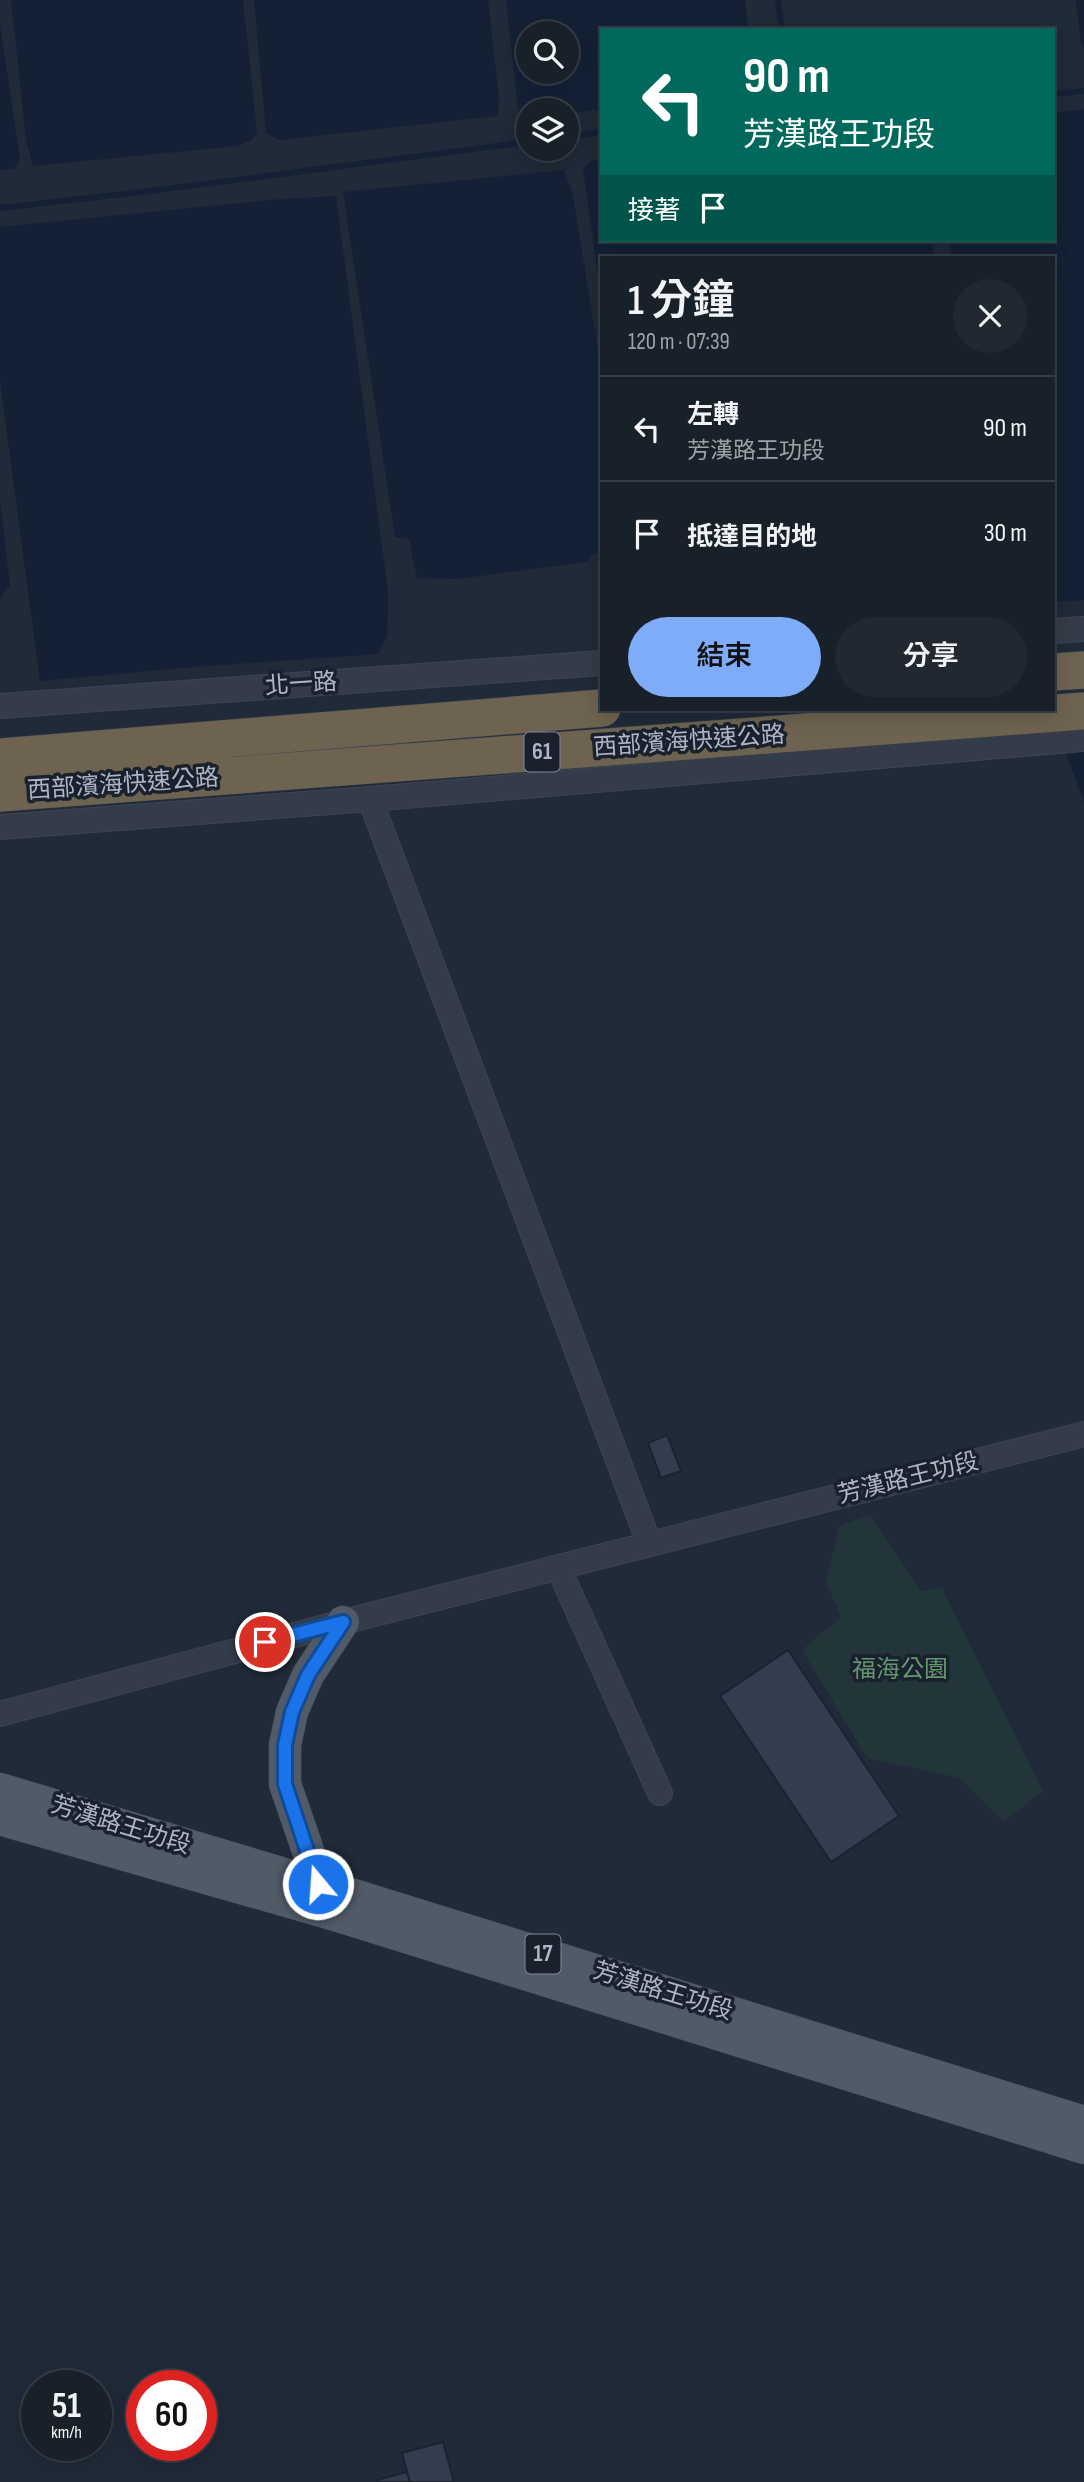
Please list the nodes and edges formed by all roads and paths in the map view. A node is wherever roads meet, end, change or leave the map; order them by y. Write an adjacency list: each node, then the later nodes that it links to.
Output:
1 (1084, 629): 2 (street)
2 (1055, 631)
3 (600, 663): 6 (street, 北一路)
4 (1084, 670): 5 (highway)
5 (1055, 672)
6 (0, 706)
7 (600, 708): 10 (highway, 西部濱海快速公路 / 61)
8 (1084, 711): 11 (highway, 西部濱海快速公路 / 61)
9 (1084, 739): 12 (street)
10 (0, 757)
11 (0, 793)
12 (370, 799): 13 (street); 15 (street)
13 (0, 827)
14 (1084, 1434): 15 (street, 芳漢路王功段)
15 (649, 1543): 16 (street, 芳漢路王功段)
16 (558, 1567): 17 (street, 芳漢路王功段); 20 (street)
17 (343, 1622): 18 (street, 芳漢路王功段); 22 (main road)
18 (0, 1714)
19 (0, 1789): 22 (main road, 芳漢路王功段 / 17)
20 (660, 1793)
21 (0, 1819): 23 (main road, 芳漢路王功段 / 17)
22 (318, 1884): 23 (main road); 24 (main road, 芳漢路王功段 / 17)
23 (332, 1914): 25 (main road, 芳漢路王功段 / 17)
24 (1084, 2122)
25 (1084, 2148)

